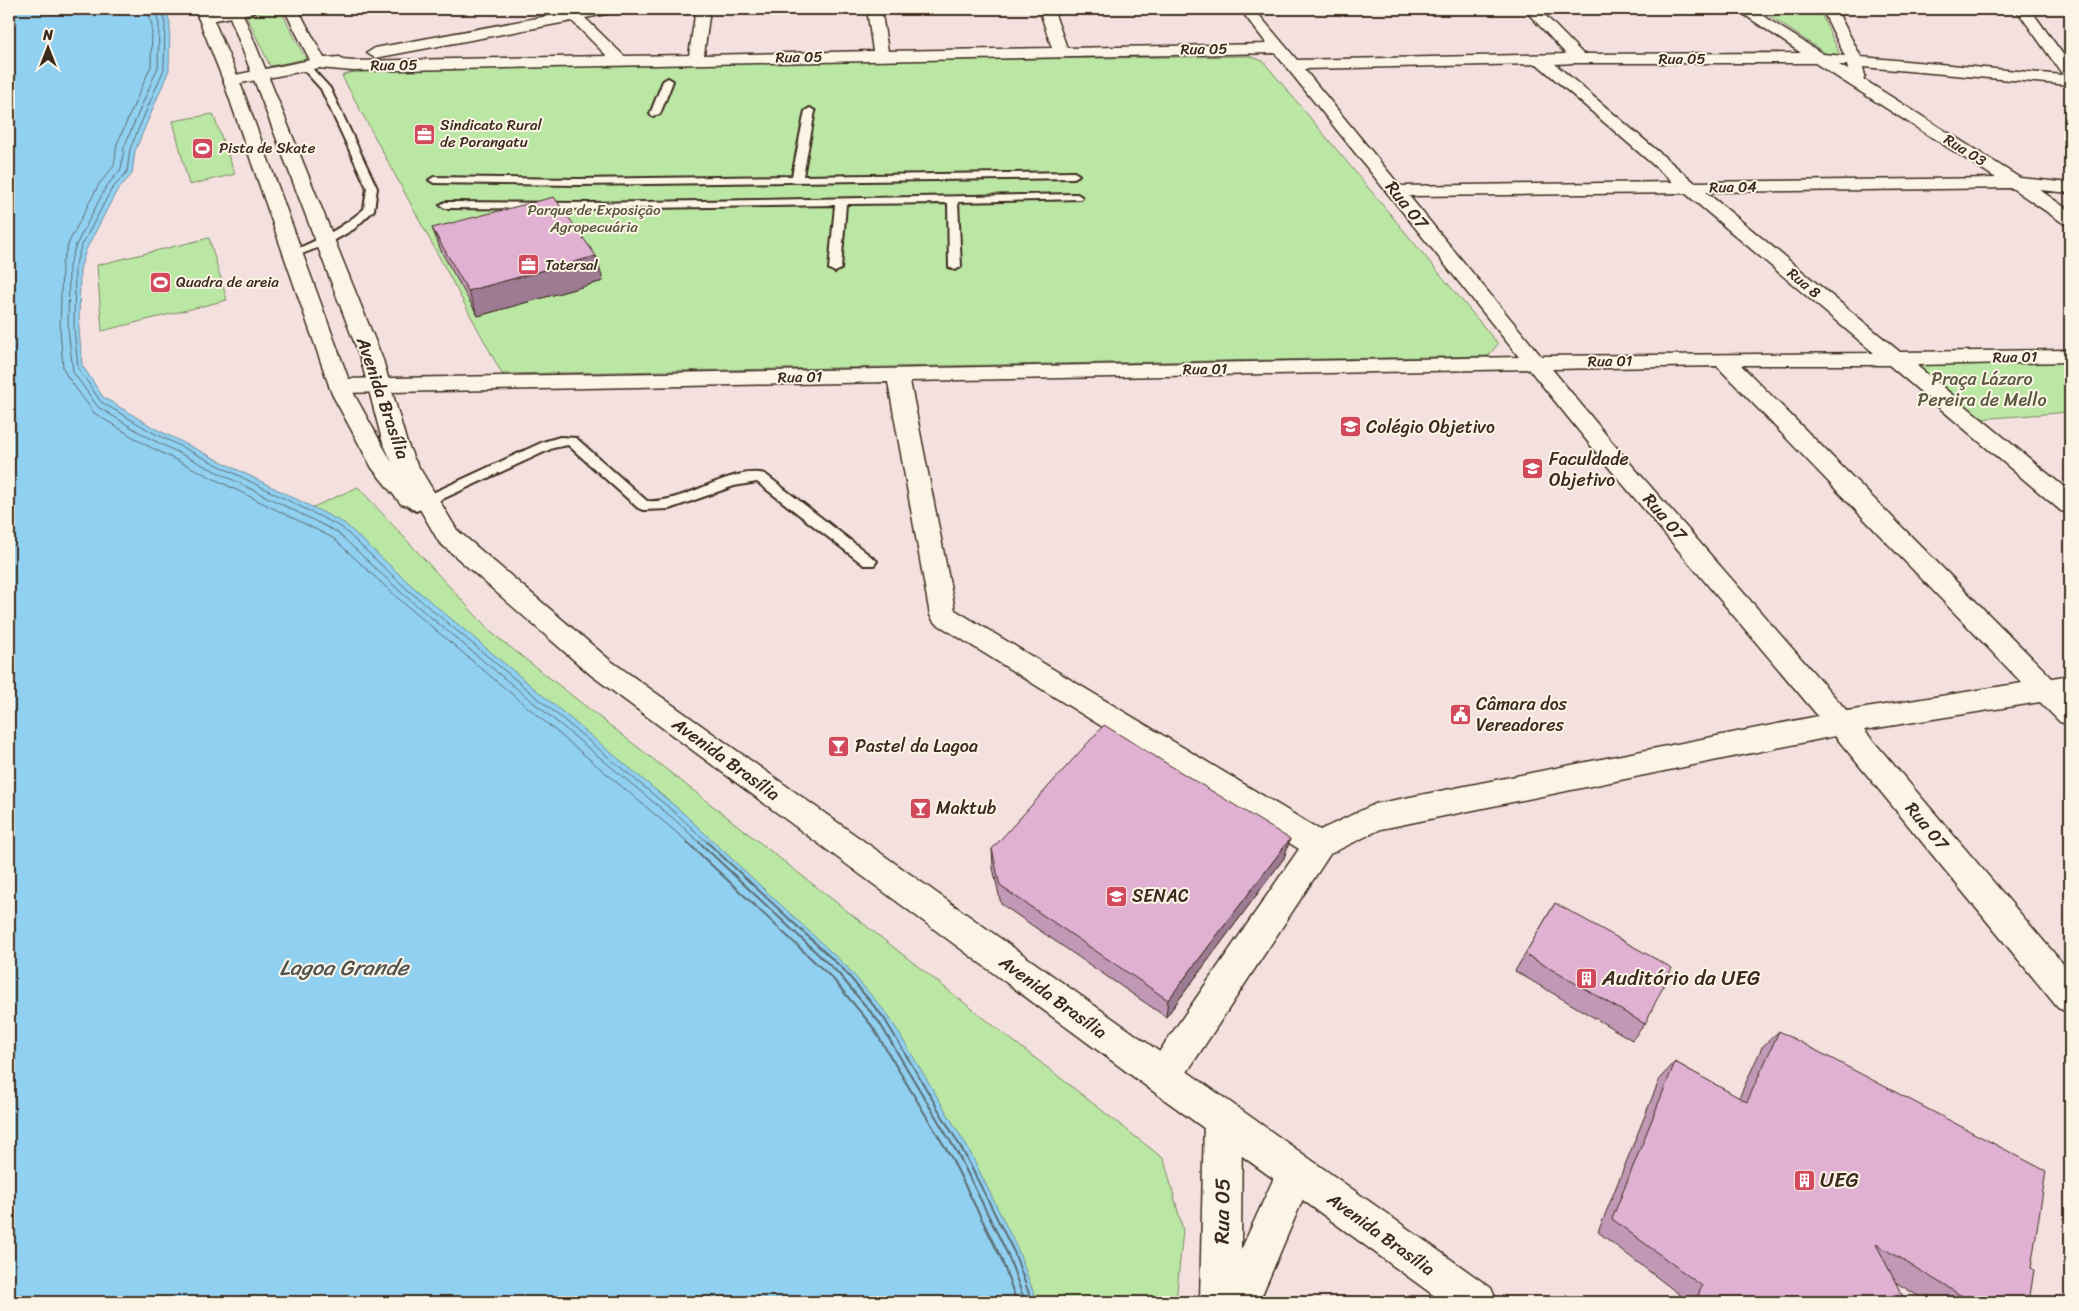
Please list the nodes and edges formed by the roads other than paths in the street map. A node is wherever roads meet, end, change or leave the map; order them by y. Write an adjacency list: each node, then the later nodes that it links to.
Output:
1 (291, 9): 23 (street)
2 (611, 9): 12 (street)
3 (703, 9): 18 (street)
4 (874, 9): 15 (street)
5 (1046, 9): 14 (street)
6 (1247, 9): 16 (street, Rua 07)
7 (1532, 9): 20 (street)
8 (1744, 9): 17 (street, Rua 03)
9 (1829, 9): 21 (street)
10 (2023, 9): 25 (street)
11 (240, 10): 13 (street); 24 (street, Avenida Brasília)
12 (571, 12): 22 (street); 23 (street)
13 (204, 13): 26 (street, Avenida Brasília)
14 (1061, 52): 15 (street, Rua 05); 16 (street, Rua 05)
15 (881, 55): 18 (street, Rua 05)
16 (1286, 56): 19 (street, Rua 05); 40 (street, Rua 07)
17 (1817, 58): 20 (street, Rua 05); 21 (street, Rua 05); 29 (street, Rua 03)
18 (696, 59): 22 (street, Rua 05)
19 (1540, 59): 20 (street, Rua 05); 37 (street, Rua 8)
20 (1580, 60)
21 (1856, 60): 27 (street, Rua 05); 29 (street)
22 (620, 62): 23 (street, Rua 05)
23 (312, 64): 24 (street); 46 (lane)
24 (261, 74): 26 (street); 35 (street, Avenida Brasília)
25 (2070, 74)
26 (231, 80): 39 (street, Avenida Brasília)
27 (2070, 80)
28 (668, 81): 31 (lane)
29 (1858, 84): 36 (street, Rua 03)
30 (810, 111): 33 (lane)
31 (655, 114)
32 (1074, 175): 33 (lane)
33 (797, 179): 34 (lane)
34 (434, 180)
35 (303, 183): 39 (street); 46 (street, Avenida Brasília)
36 (2017, 183): 37 (street, Rua 04); 38 (street, Rua 04); 45 (street, Rua 03)
37 (1690, 188): 40 (street, Rua 04); 54 (street, Rua 8)
38 (2070, 188)
39 (270, 190): 47 (street, Avenida Brasília)
40 (1395, 191): 56 (street, Rua 07)
41 (1077, 197): 42 (lane)
42 (953, 199): 43 (lane); 48 (lane)
43 (841, 201): 44 (lane); 49 (lane)
44 (445, 205)
45 (2070, 219)
46 (326, 241): 47 (lane); 50 (street, Avenida Brasília)
47 (294, 254): 51 (street, Avenida Brasília)
48 (955, 267)
49 (835, 270)
50 (343, 286): 51 (street); 55 (street, Avenida Brasília)
51 (308, 295): 57 (street, Avenida Brasília)
52 (2070, 356): 54 (street, Rua 01)
53 (1723, 359): 54 (street, Rua 01); 56 (street, Rua 01); 64 (street)
54 (1895, 359): 62 (street, Rua 8)
55 (372, 360): 57 (street); 59 (street, Avenida Brasília)
56 (1536, 362): 58 (street, Rua 01); 66 (street, Rua 07)
57 (333, 365): 60 (street, Avenida Brasília)
58 (898, 375): 59 (street, Rua 01); 67 (street)
59 (379, 384): 60 (street, Rua 01); 61 (street, Avenida Brasília)
60 (342, 390): 61 (street, Avenida Brasília)
61 (421, 503): 63 (lane); 69 (street, Avenida Brasília)
62 (2070, 505)
63 (869, 561)
64 (2059, 689): 65 (street); 66 (street)
65 (2070, 714)
66 (1841, 724): 67 (street); 68 (street, Rua 07)
67 (1319, 845): 69 (street)
68 (2070, 998)
69 (1162, 1077): 70 (street, Avenida Brasília)
70 (1223, 1120): 71 (street, Avenida Brasília); 72 (street, Rua 05)
71 (1296, 1173): 73 (street); 74 (street, Avenida Brasília)
72 (1220, 1302)
73 (1238, 1302)
74 (1477, 1302)

